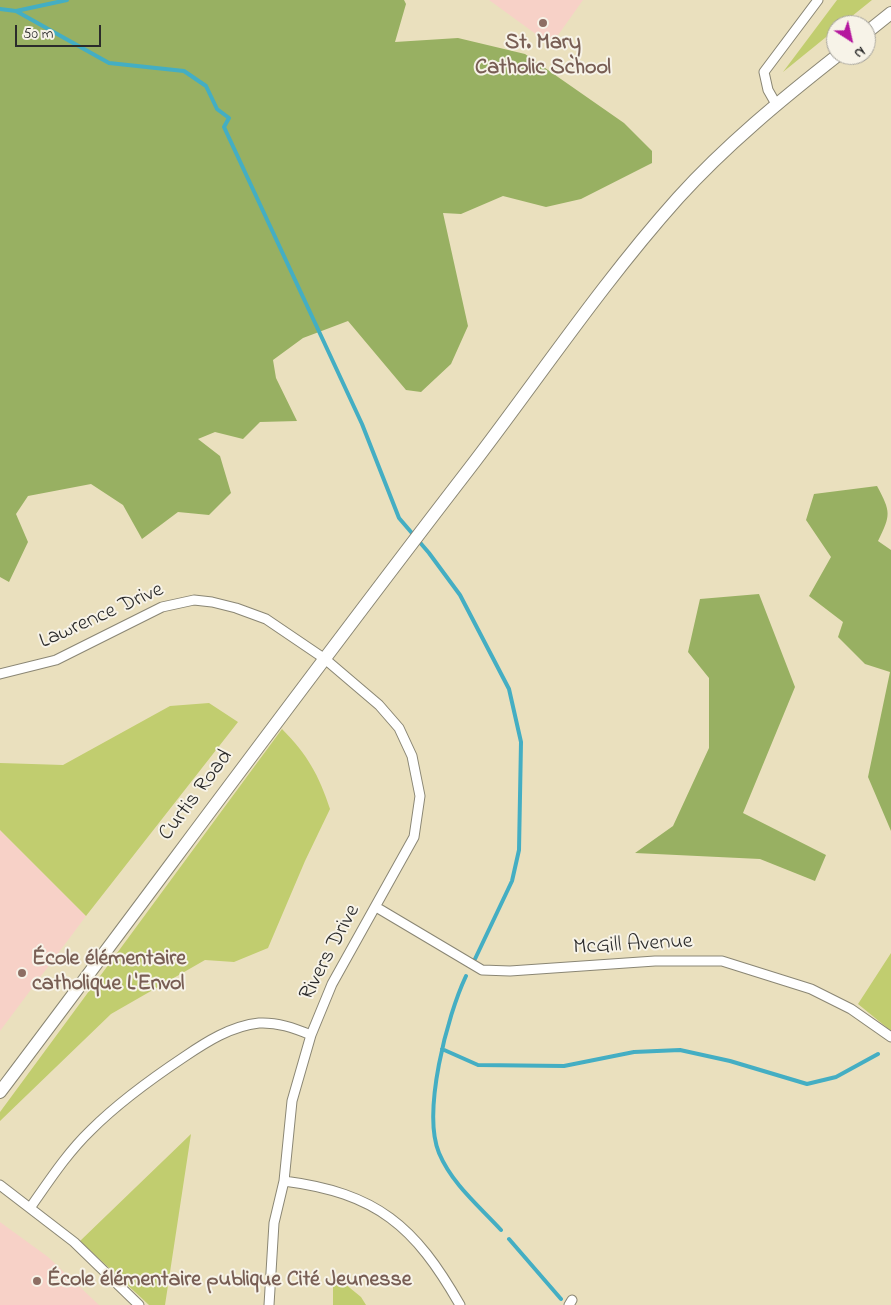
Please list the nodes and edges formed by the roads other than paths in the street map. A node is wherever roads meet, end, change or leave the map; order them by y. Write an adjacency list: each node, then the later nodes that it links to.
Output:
1 (818, 0): 5 (street)
2 (890, 16): 3 (main road)
3 (876, 26)
4 (826, 64): 5 (main road, Curtis Road)
5 (776, 104): 6 (main road, Curtis Road)
6 (325, 659): 7 (street, Lawrence Drive); 8 (street, Rivers Drive); 11 (main road, Curtis Road)
7 (0, 674)
8 (376, 908): 9 (street, Rivers Drive); 10 (street, McGill Avenue)
9 (311, 1034): 12 (street, Rivers Drive); 14 (street)
10 (891, 1036)
11 (0, 1092)
12 (284, 1180): 16 (street, Rivers Drive); 17 (street)
13 (0, 1185): 14 (street)
14 (30, 1208): 15 (street)
15 (139, 1305)
16 (268, 1305)
17 (460, 1305)

